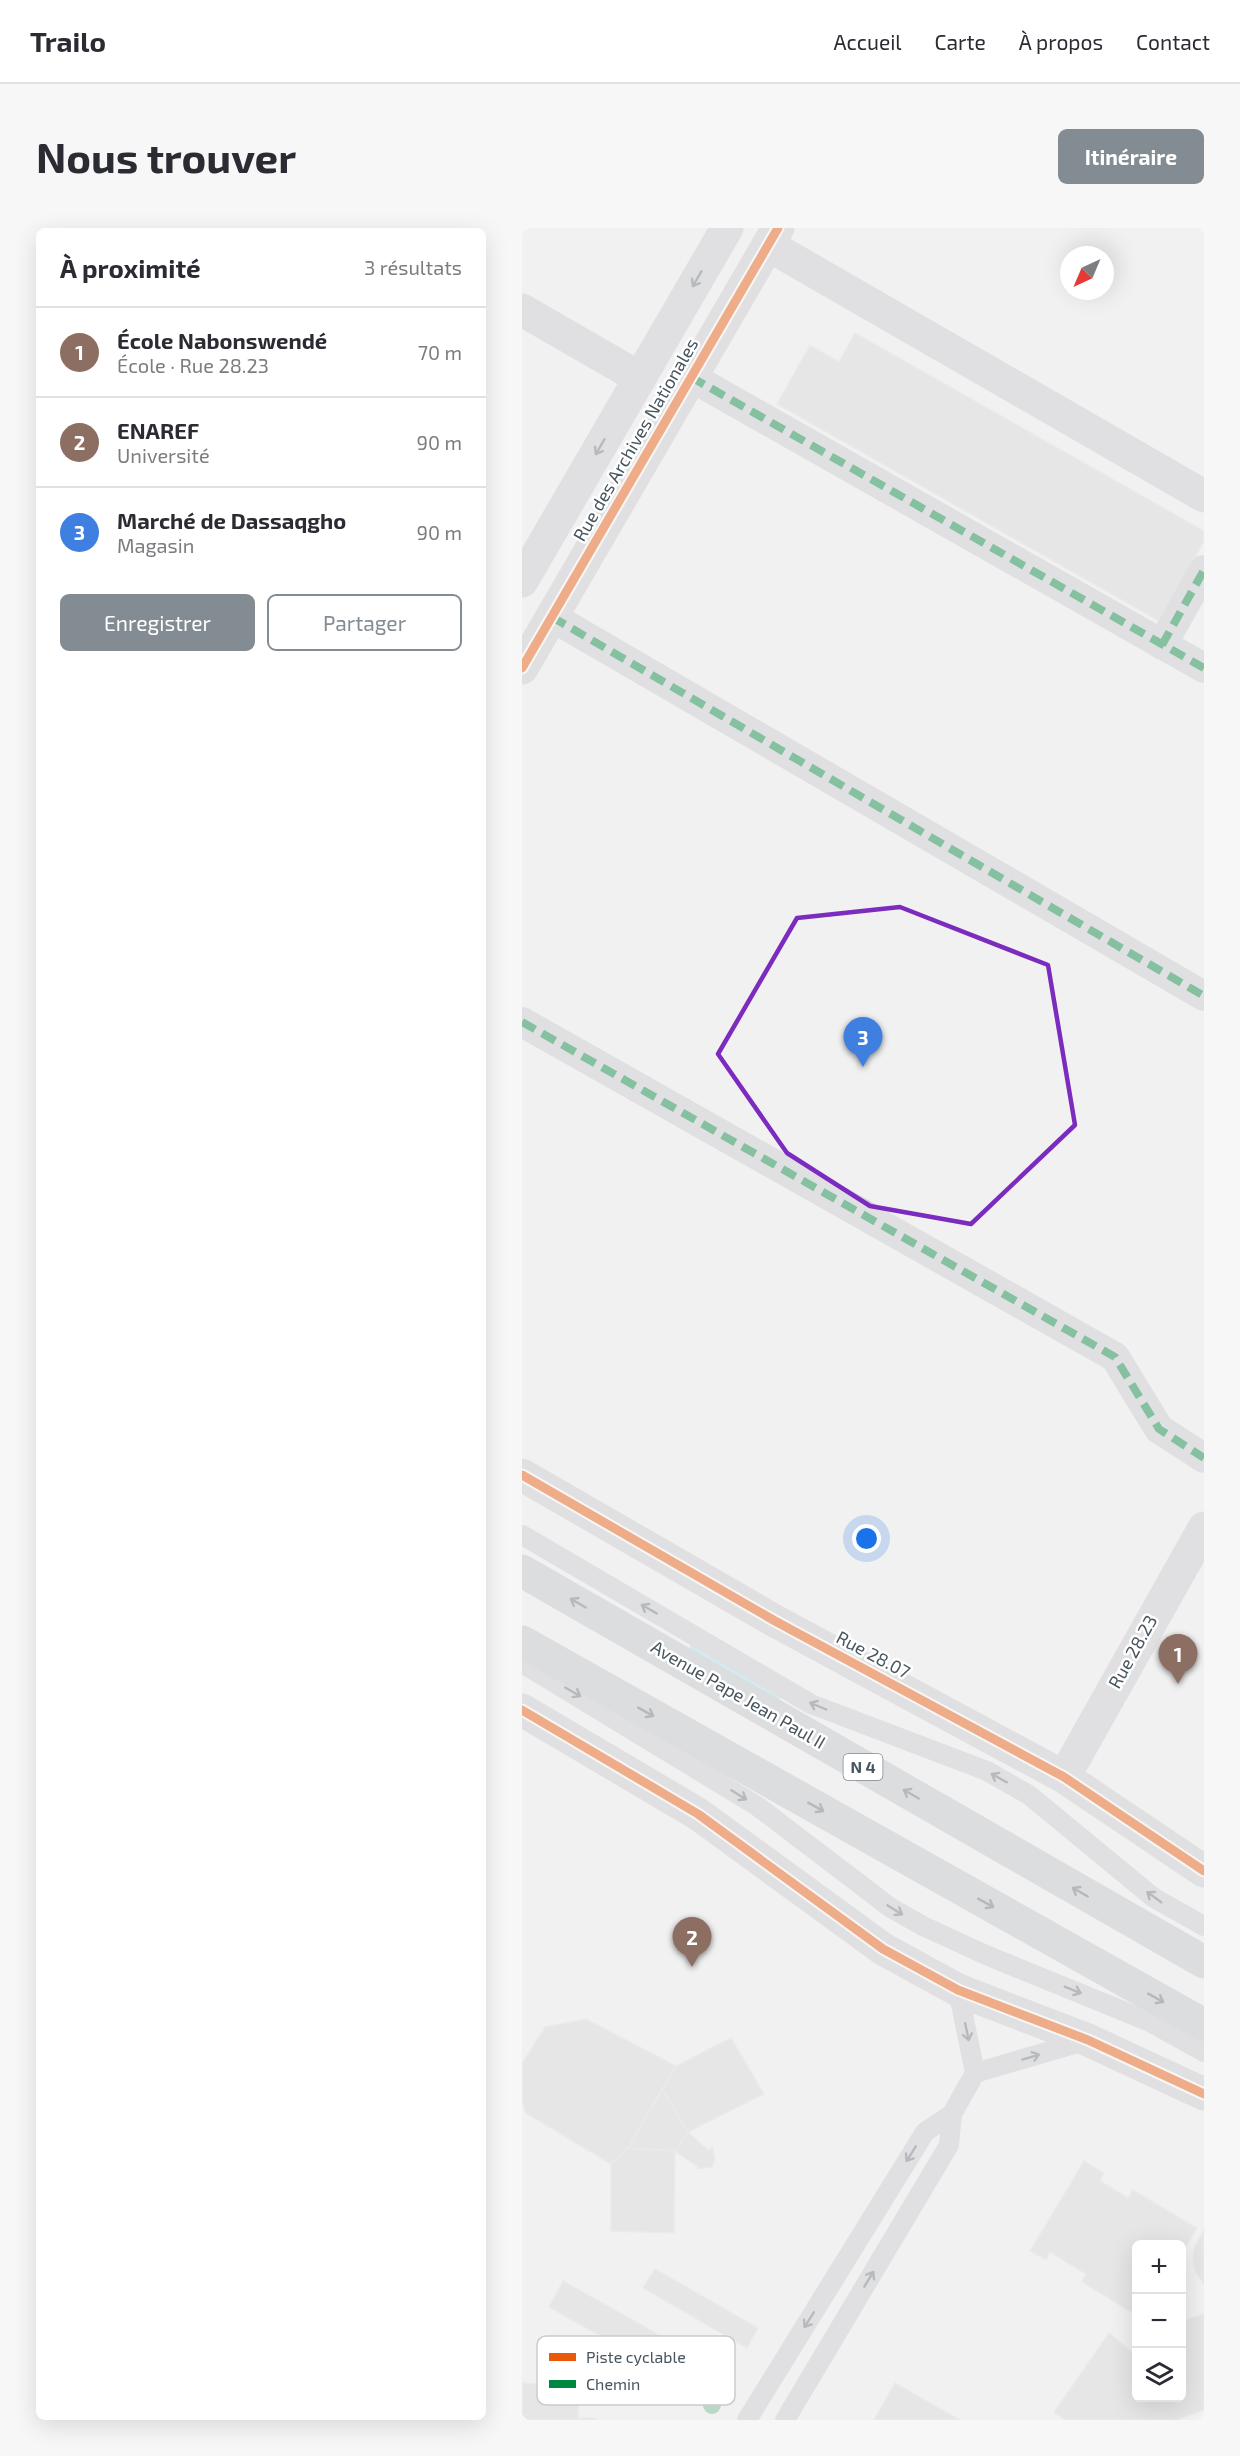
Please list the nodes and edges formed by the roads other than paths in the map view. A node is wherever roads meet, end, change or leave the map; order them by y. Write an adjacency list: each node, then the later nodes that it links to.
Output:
1 (727, 228): 5 (street, Rue des Archives Nationales, one-way to 5)
2 (773, 236): 4 (street, Rue des Archives Nationales); 6 (street)
3 (522, 310): 5 (street)
4 (691, 377): 9 (street, Rue des Archives Nationales); 10 (street)
5 (640, 378): 8 (street, Rue des Archives Nationales, one-way to 8)
6 (1204, 496)
7 (1204, 570): 10 (street)
8 (522, 581)
9 (552, 617): 12 (street, Rue des Archives Nationales); 13 (street)
10 (1162, 645): 11 (street)
11 (1204, 668)
12 (522, 669)
13 (1204, 996)
14 (522, 1023): 15 (street)
15 (1204, 1458)
16 (522, 1475): 23 (street, Rue 28.07)
17 (1204, 1528): 23 (street, Rue 28.23)
18 (522, 1535): 25 (lane, one-way to 18)
19 (522, 1571): 26 (highway, Avenue Pape Jean Paul II / N 4, one-way to 19)
20 (522, 1642): 28 (highway, one-way to 28)
21 (522, 1663): 30 (lane, one-way to 30)
22 (522, 1710): 27 (street)
23 (1064, 1777): 24 (street, Rue 28.07)
24 (1204, 1871)
25 (1204, 1926)
26 (1204, 1962)
27 (958, 1990): 29 (street); 31 (lane, one-way to 31)
28 (1204, 2025)
29 (1088, 2040): 31 (lane, one-way to 29); 32 (street)
30 (1204, 2052)
31 (975, 2073): 33 (lane)
32 (1204, 2094)
33 (952, 2114): 34 (lane, one-way to 34); 35 (lane, one-way to 33)
34 (747, 2420)
35 (785, 2420)

